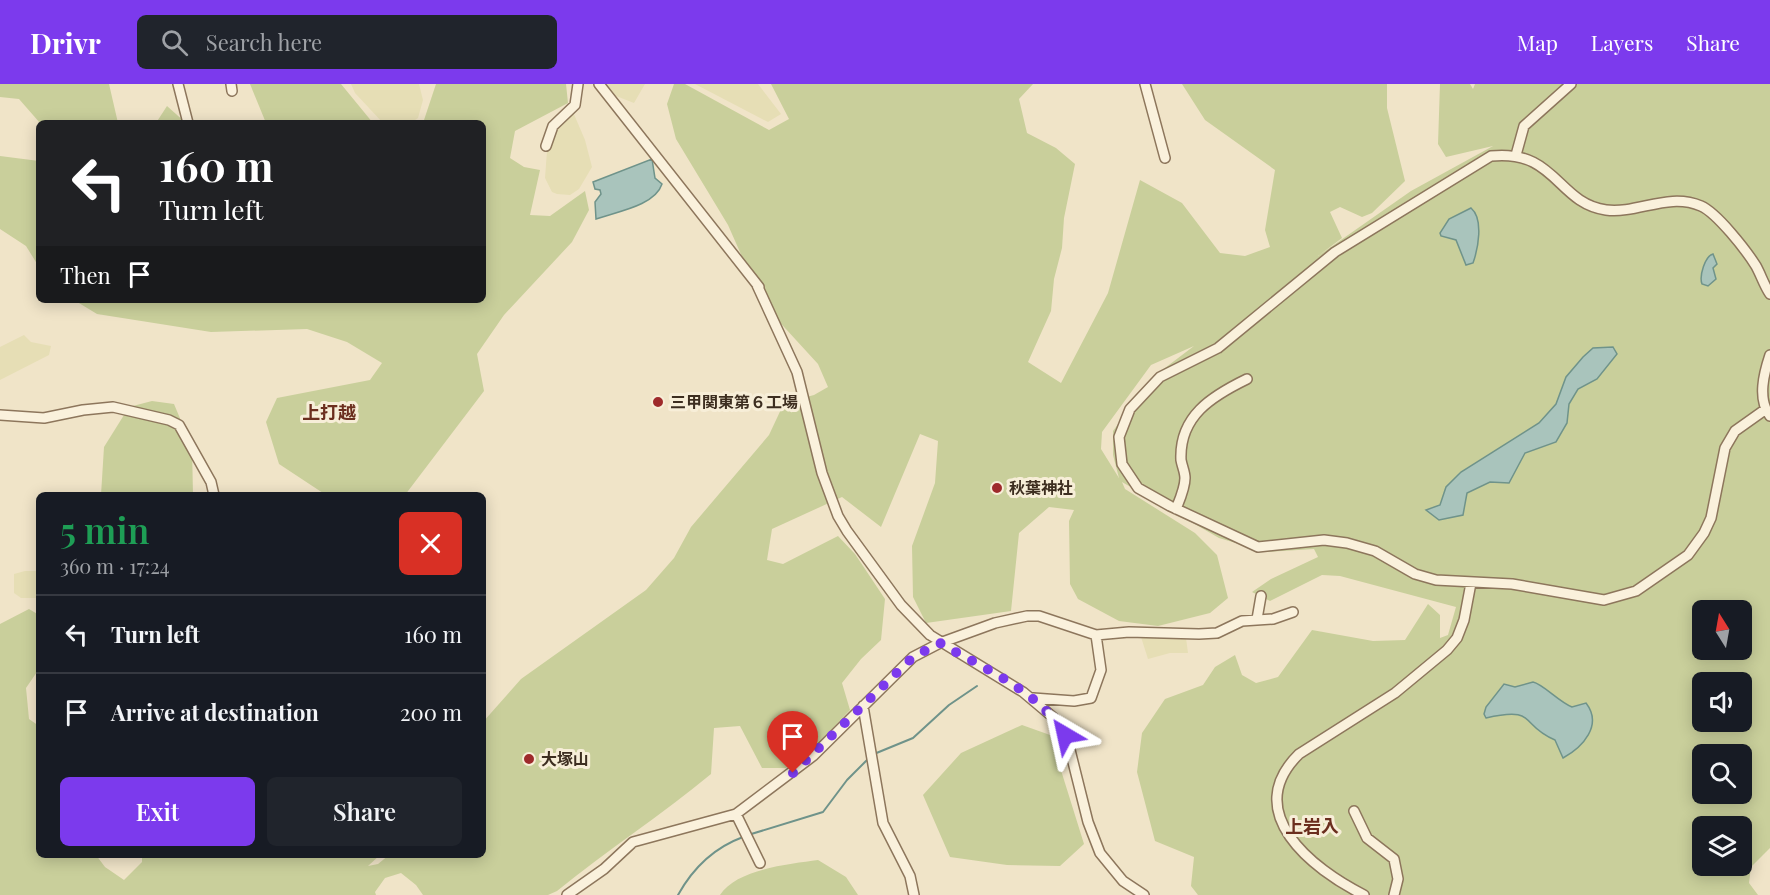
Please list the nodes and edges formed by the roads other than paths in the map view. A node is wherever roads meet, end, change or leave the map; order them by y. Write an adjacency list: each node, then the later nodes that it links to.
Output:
1 (178, 84): 6 (street)
2 (578, 84): 7 (street)
3 (599, 84): 22 (street)
4 (1145, 84): 9 (street)
5 (1571, 84): 8 (street)
6 (187, 120)
7 (546, 146)
8 (1516, 155): 10 (street); 16 (street)
9 (1165, 158)
10 (1770, 294)
11 (1770, 355): 13 (street)
12 (1247, 379): 16 (street)
13 (1768, 412): 17 (street)
14 (0, 415): 15 (street)
15 (213, 492)
16 (1176, 509): 17 (street)
17 (1471, 583): 31 (street)
18 (1262, 596): 20 (street)
19 (1293, 612): 20 (street)
20 (1257, 619): 21 (street)
21 (1096, 635): 22 (street); 23 (street)
22 (940, 643): 23 (street); 24 (street)
23 (1033, 698): 30 (street)
24 (863, 706): 26 (street); 29 (street)
25 (1354, 811): 32 (street)
26 (736, 814): 27 (street); 28 (street)
27 (760, 863)
28 (567, 895)
29 (914, 895)
30 (1144, 895)
31 (1364, 895)
32 (1394, 895)

